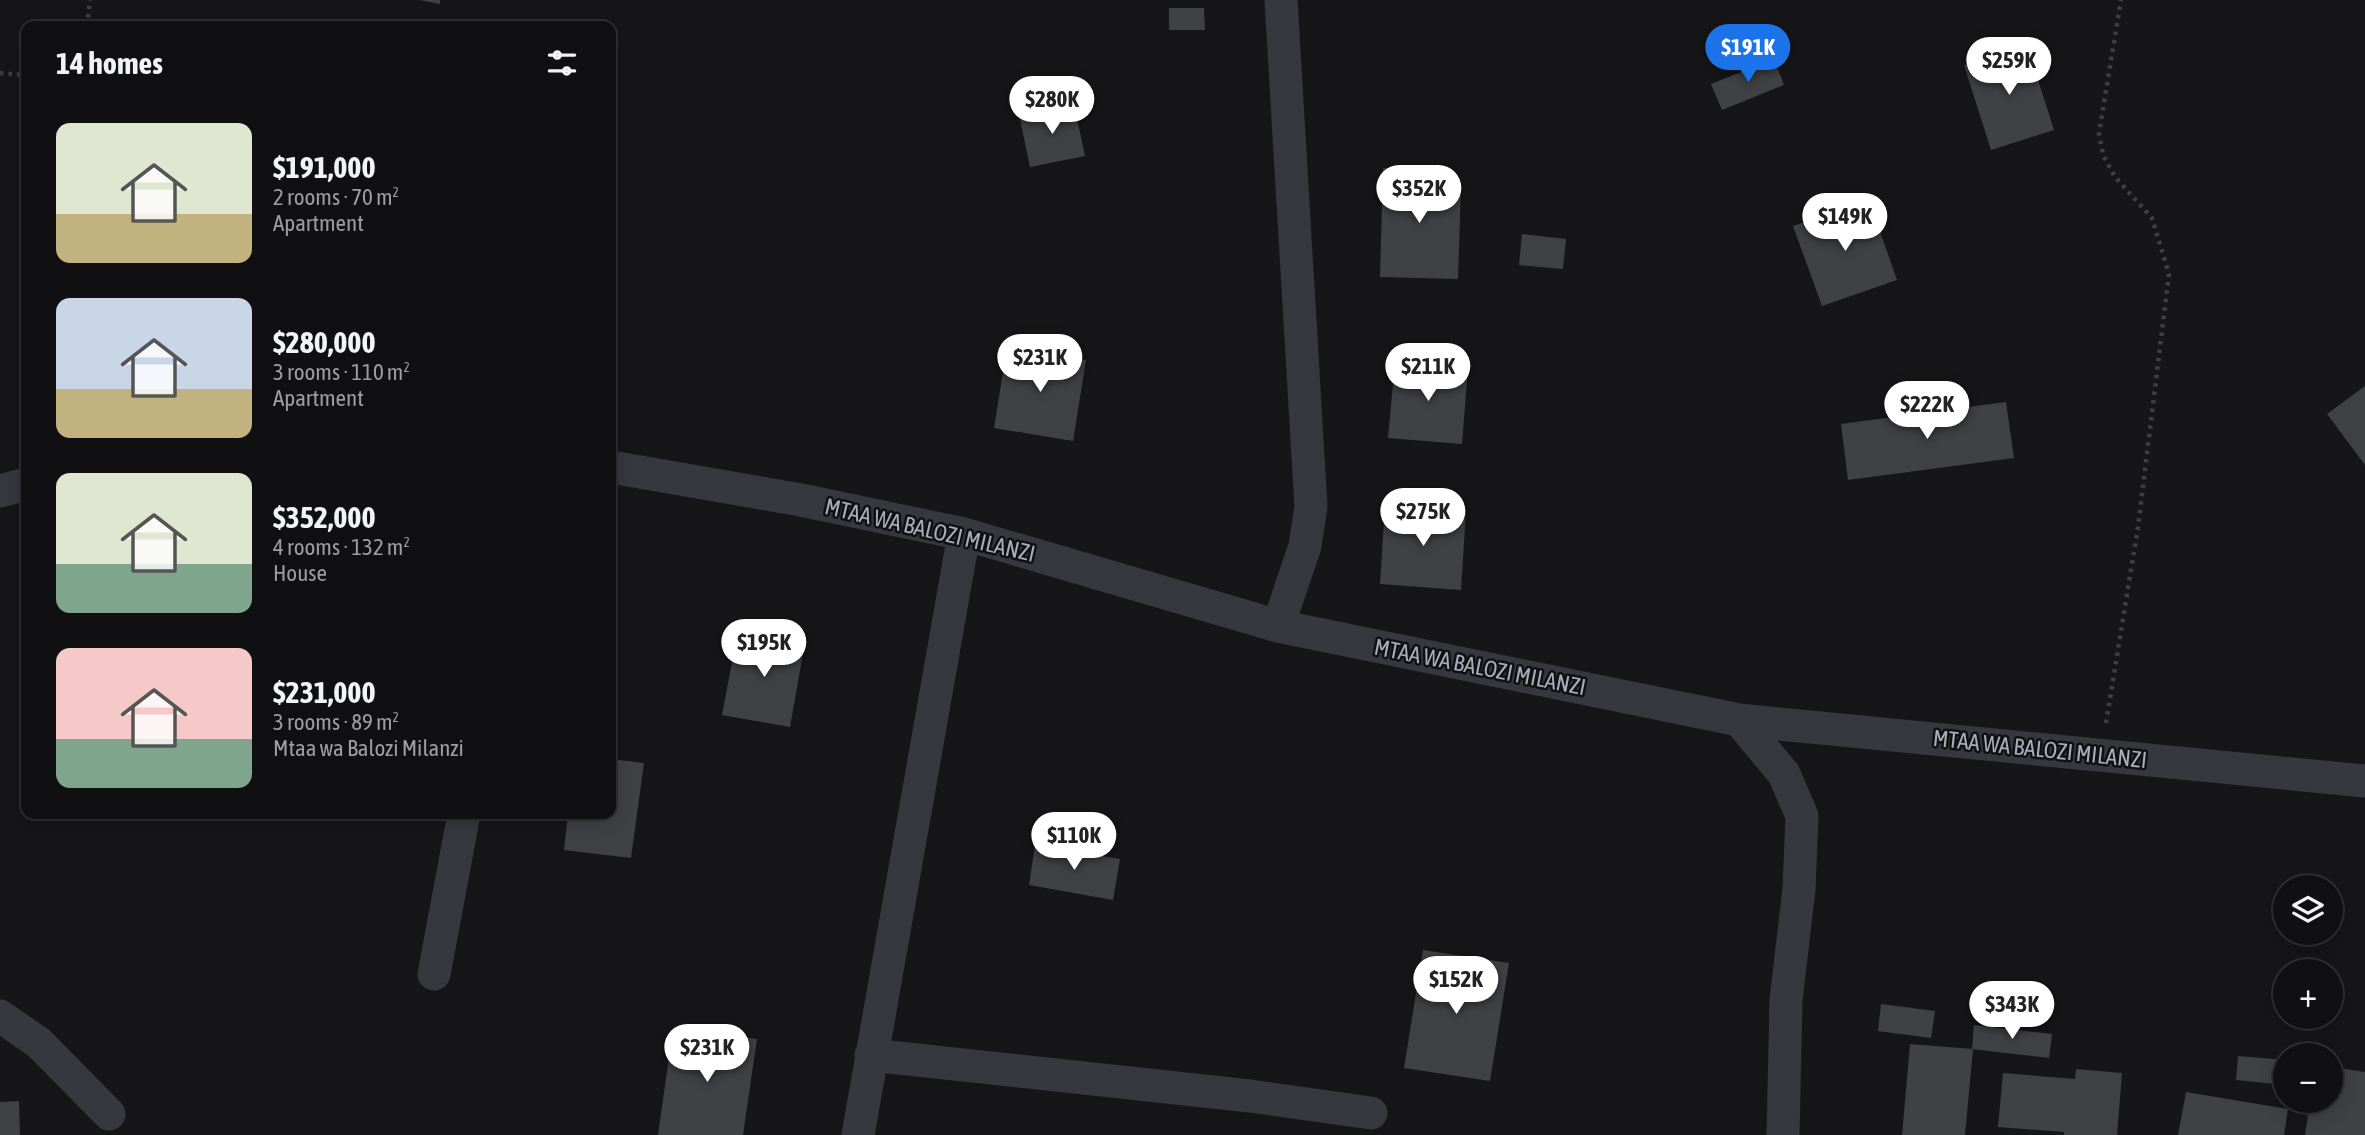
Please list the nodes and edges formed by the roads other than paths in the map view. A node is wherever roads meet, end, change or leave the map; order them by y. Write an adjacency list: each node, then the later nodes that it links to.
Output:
1 (1281, 0): 6 (street)
2 (616, 468): 5 (street, MTAA WA BALOZI MILANZI)
3 (21, 485): 4 (street)
4 (0, 491)
5 (964, 534): 6 (street, MTAA WA BALOZI MILANZI); 12 (street)
6 (1278, 626): 7 (street, MTAA WA BALOZI MILANZI)
7 (1739, 720): 8 (street, MTAA WA BALOZI MILANZI); 16 (street)
8 (2365, 780)
9 (463, 819): 10 (street)
10 (434, 974)
11 (0, 1016): 14 (street)
12 (872, 1055): 13 (street); 15 (street)
13 (1371, 1113)
14 (109, 1114)
15 (858, 1135)
16 (1783, 1135)

